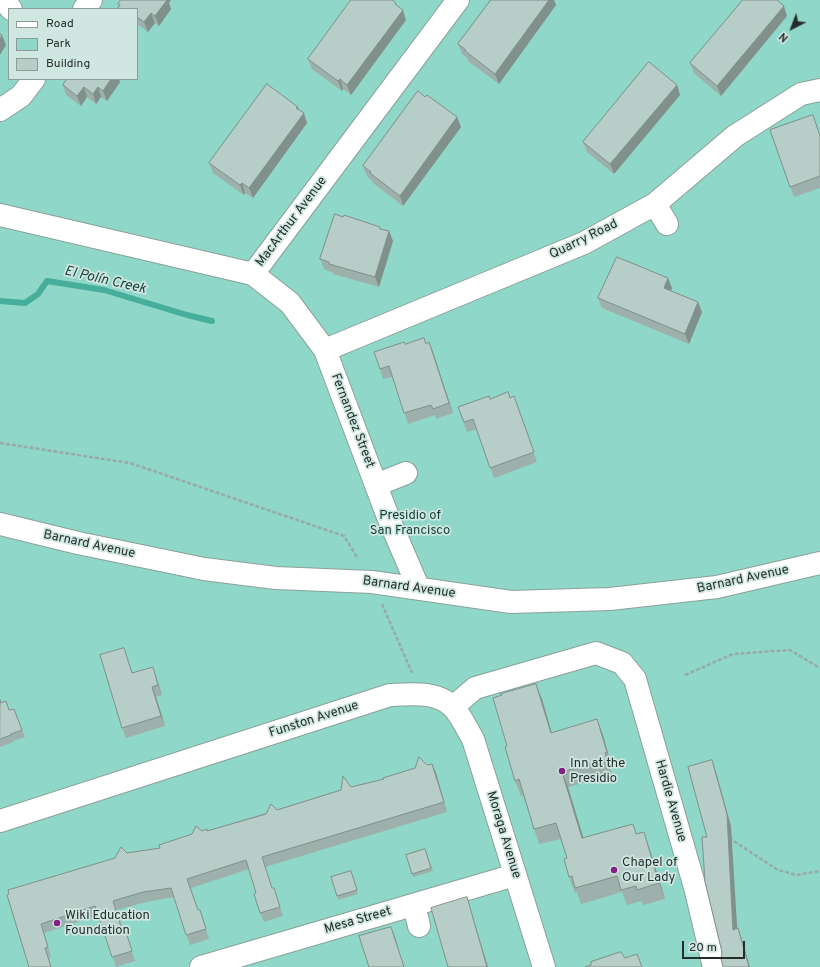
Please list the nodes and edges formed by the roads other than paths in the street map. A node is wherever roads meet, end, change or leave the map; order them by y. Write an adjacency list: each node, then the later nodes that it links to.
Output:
1 (91, 0): 3 (street)
2 (458, 0): 10 (street, MacArthur Avenue)
3 (85, 8)
4 (33, 80): 6 (street)
5 (820, 90): 7 (street, Quarry Road)
6 (0, 110)
7 (655, 204): 9 (street); 11 (street, Quarry Road)
8 (0, 215): 10 (street, MacArthur Avenue)
9 (667, 224)
10 (253, 274): 11 (street, Fernandez Street)
11 (325, 350): 13 (street, Fernandez Street)
12 (406, 473): 13 (street)
13 (376, 485): 16 (street, Fernandez Street)
14 (0, 524): 16 (street, Barnard Avenue)
15 (820, 563): 16 (street, Barnard Avenue)
16 (419, 589)
17 (453, 707): 18 (street, Funston Avenue); 19 (street, Moraga Avenue); 25 (street, Hardie Avenue)
18 (0, 821)
19 (515, 875): 20 (street, Mesa Street); 24 (street, Moraga Avenue)
20 (414, 905): 21 (street); 22 (street, Mesa Street)
21 (419, 926)
22 (234, 962): 23 (street, Mesa Street)
23 (201, 967)
24 (544, 967)
25 (714, 967)

